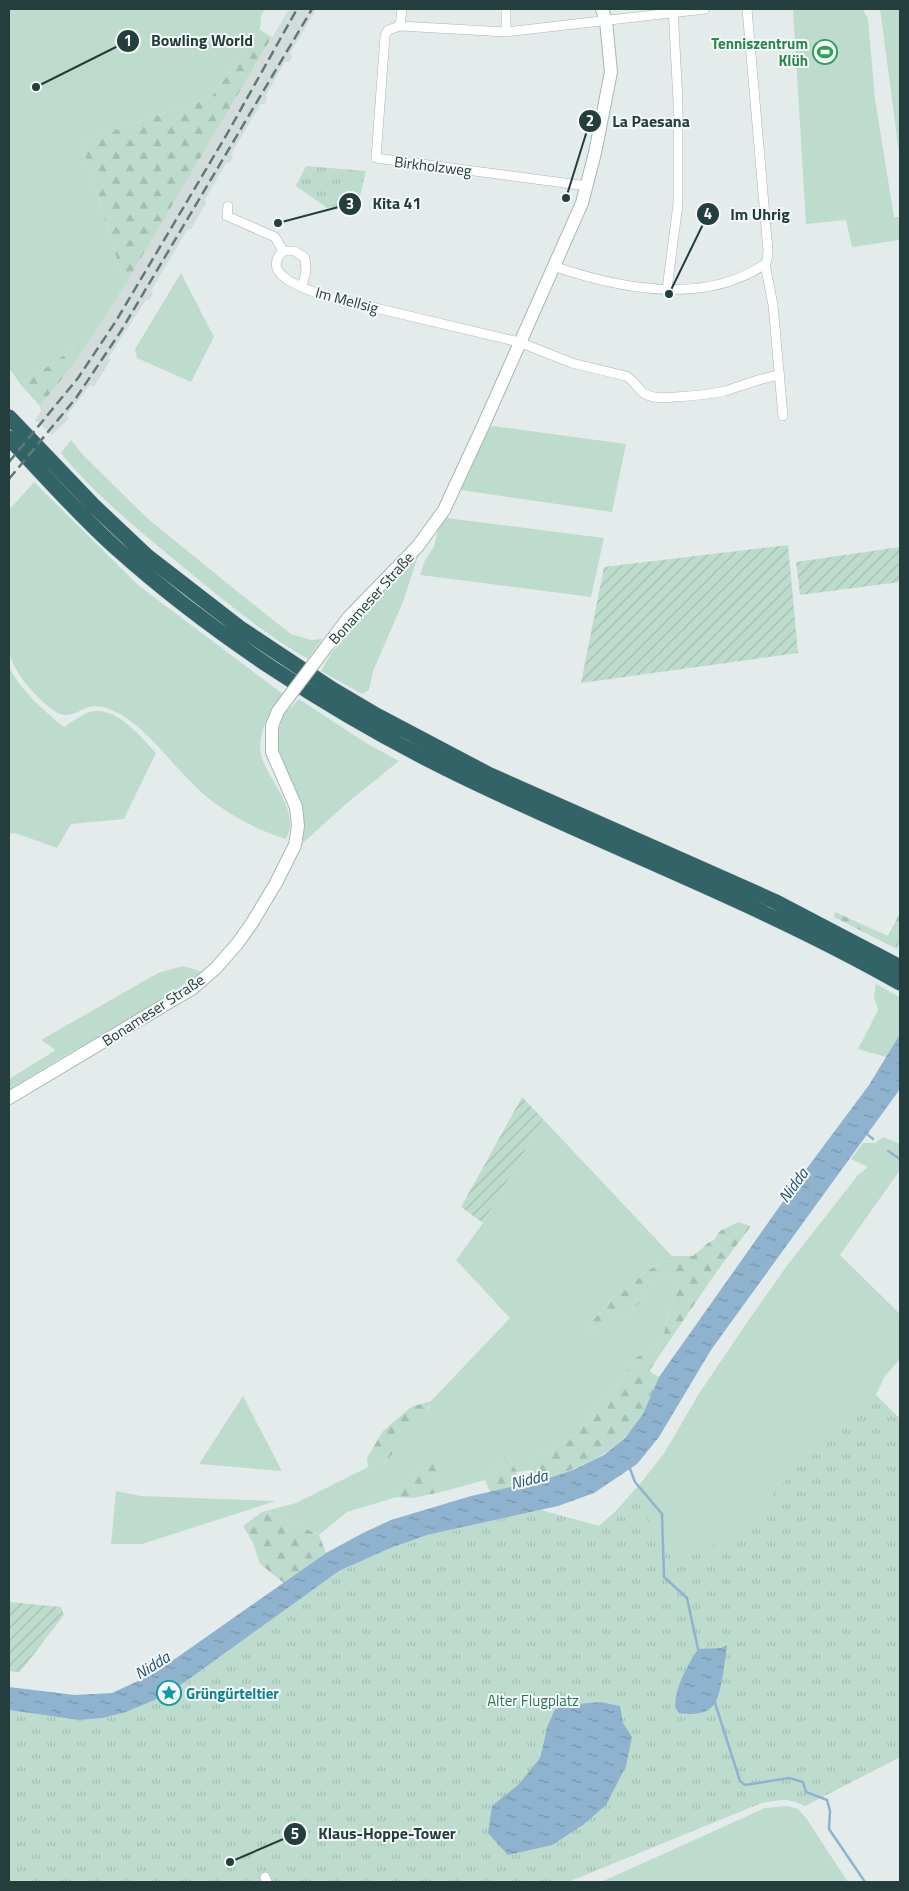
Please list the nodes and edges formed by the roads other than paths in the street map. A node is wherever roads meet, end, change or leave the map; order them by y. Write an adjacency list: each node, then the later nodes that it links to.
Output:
1 (402, 9): 8 (street)
2 (506, 9): 9 (street)
3 (602, 9): 7 (street, Bonameser Straße)
4 (705, 9): 6 (street)
5 (747, 9): 13 (street)
6 (673, 10): 7 (street); 16 (street)
7 (606, 21): 9 (street); 10 (street, Bonameser Straße)
8 (400, 26): 9 (street); 10 (street, Birkholzweg)
9 (506, 32)
10 (587, 186): 14 (street, Bonameser Straße)
11 (228, 206): 12 (street)
12 (283, 251): 15 (street, Im Mellsig); 15 (street)
13 (764, 264): 16 (street); 18 (street)
14 (553, 266): 16 (street); 17 (street, Bonameser Straße)
15 (302, 288): 17 (street, Im Mellsig)
16 (667, 289)
17 (519, 342): 18 (street, Im Mellsig); 24 (street, Bonameser Straße, bridge)
18 (780, 375): 19 (street)
19 (783, 416)
20 (9, 417): 22 (highway)
21 (9, 438): 23 (highway)
22 (900, 967)
23 (900, 983)
24 (9, 1098)

